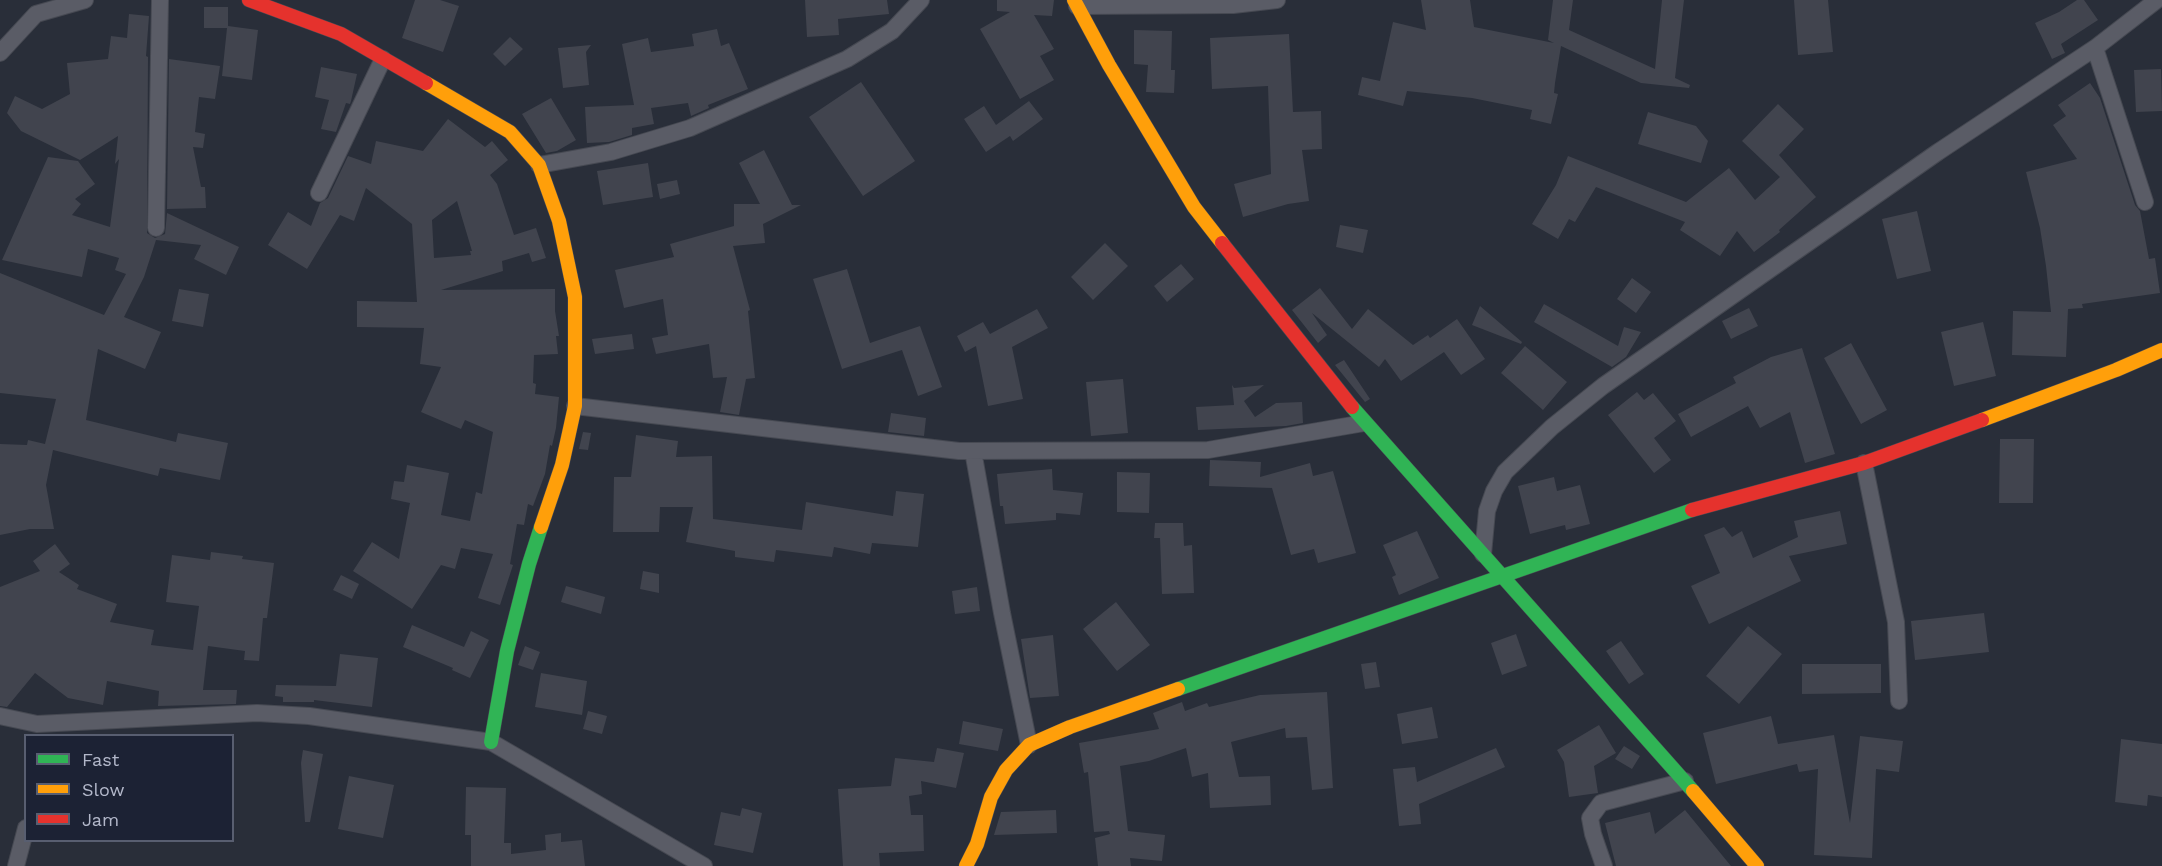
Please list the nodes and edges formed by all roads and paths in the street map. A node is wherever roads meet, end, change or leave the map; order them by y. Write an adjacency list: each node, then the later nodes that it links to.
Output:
1 (85, 0): 9 (street)
2 (160, 0): 14 (street)
3 (249, 0): 10 (street)
4 (921, 0): 11 (street)
5 (1277, 0): 7 (street)
6 (2157, 0): 8 (street)
7 (1076, 3): 17 (street)
8 (2095, 48): 13 (street); 20 (street)
9 (0, 53)
10 (383, 59): 11 (street); 12 (street)
11 (539, 165): 16 (street)
12 (319, 193)
13 (2145, 202)
14 (156, 228)
15 (2162, 350): 19 (street)
16 (574, 406): 18 (street); 25 (street)
17 (1364, 423): 18 (street); 20 (street)
18 (973, 451): 26 (street)
19 (1864, 464): 21 (street); 22 (street)
20 (1483, 554): 21 (street)
21 (1503, 576): 26 (street); 27 (street)
22 (1899, 701)
23 (0, 716): 24 (street)
24 (37, 730): 25 (street)
25 (491, 742): 30 (street)
26 (1029, 745): 31 (street)
27 (1685, 781): 32 (street); 33 (street)
28 (24, 836): 29 (street)
29 (16, 866)
30 (704, 866)
31 (966, 866)
32 (1604, 866)
33 (1757, 866)

